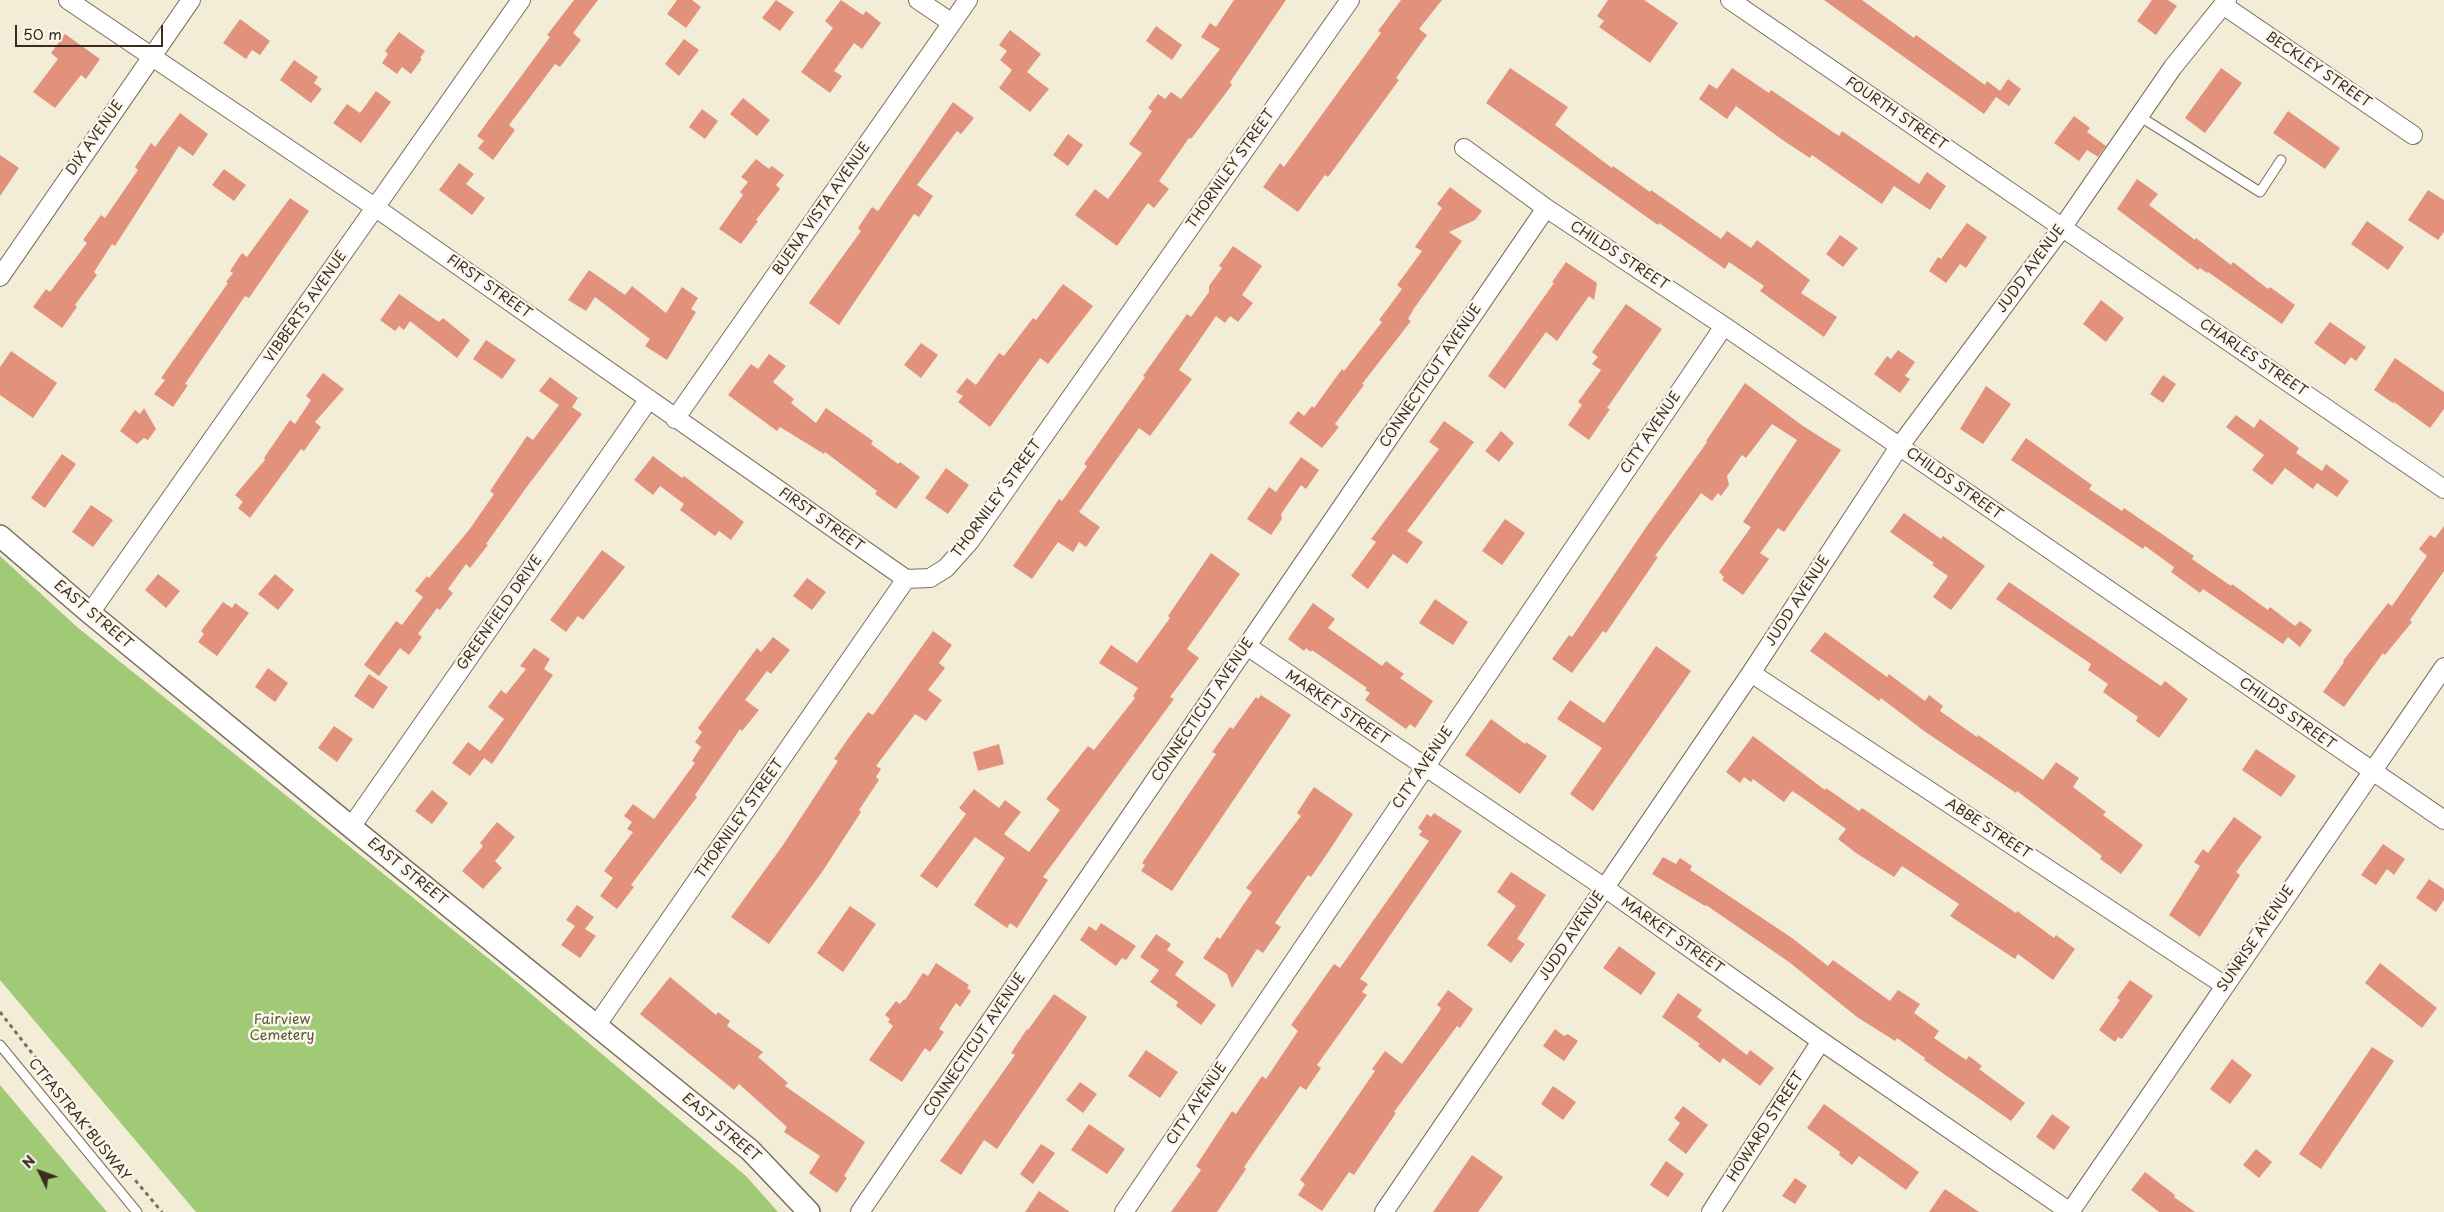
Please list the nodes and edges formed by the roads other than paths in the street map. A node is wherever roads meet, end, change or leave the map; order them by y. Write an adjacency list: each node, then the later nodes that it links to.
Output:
1 (68, 0): 10 (street, FIRST STREET)
2 (191, 0): 10 (street, DIX AVENUE)
3 (521, 0): 15 (street, VIBBERTS AVENUE)
4 (918, 0): 9 (street)
5 (968, 0): 9 (street, BUENA VISTA AVENUE)
6 (1350, 0): 25 (street, THORNILEY STREET)
7 (1733, 1): 17 (street, FOURTH STREET)
8 (2225, 2): 11 (street, JUDD AVENUE); 12 (street, BECKLEY STREET)
9 (952, 23): 21 (street, BUENA VISTA AVENUE)
10 (151, 57): 15 (street, FIRST STREET); 18 (street, DIX AVENUE)
11 (2139, 116): 14 (lane); 17 (street, JUDD AVENUE)
12 (2413, 135)
13 (1464, 148): 16 (street, CHILDS STREET)
14 (2281, 160)
15 (376, 208): 20 (street, FIRST STREET); 26 (street, VIBBERTS AVENUE)
16 (1546, 208): 19 (street, CHILDS STREET); 27 (street, CONNECTICUT AVENUE)
17 (2062, 228): 22 (street, JUDD AVENUE); 23 (street, CHARLES STREET)
18 (0, 276)
19 (1724, 326): 22 (street, CHILDS STREET); 30 (street, CITY AVENUE)
20 (649, 399): 21 (street, FIRST STREET); 33 (street, GREENFIELD DRIVE)
21 (675, 419): 25 (street, FIRST STREET)
22 (1899, 447): 29 (street, JUDD AVENUE); 31 (street, CHILDS STREET)
23 (2444, 488)
24 (0, 536): 26 (street, EAST STREET)
25 (906, 580): 36 (street, THORNILEY STREET)
26 (90, 613): 33 (street, EAST STREET)
27 (1247, 646): 30 (street, MARKET STREET); 41 (street, CONNECTICUT AVENUE)
28 (2444, 667): 31 (street, SUNRISE AVENUE)
29 (1751, 673): 34 (street, JUDD AVENUE); 35 (street, ABBE STREET)
30 (1424, 767): 34 (street, MARKET STREET); 42 (street, CITY AVENUE)
31 (2371, 771): 32 (street, CHILDS STREET); 35 (street, SUNRISE AVENUE)
32 (2444, 820)
33 (351, 827): 36 (street, EAST STREET)
34 (1605, 888): 37 (street, MARKET STREET); 43 (street, JUDD AVENUE)
35 (2224, 985): 45 (street, SUNRISE AVENUE)
36 (596, 1026): 40 (street, EAST STREET)
37 (1821, 1041): 44 (street, HOWARD STREET); 45 (street, MARKET STREET)
38 (0, 1045): 39 (lane, CTFASTRAK BUSWAY)
39 (137, 1212)
40 (809, 1212)
41 (860, 1212)
42 (1124, 1212)
43 (1384, 1212)
44 (1710, 1212)
45 (2070, 1212)

